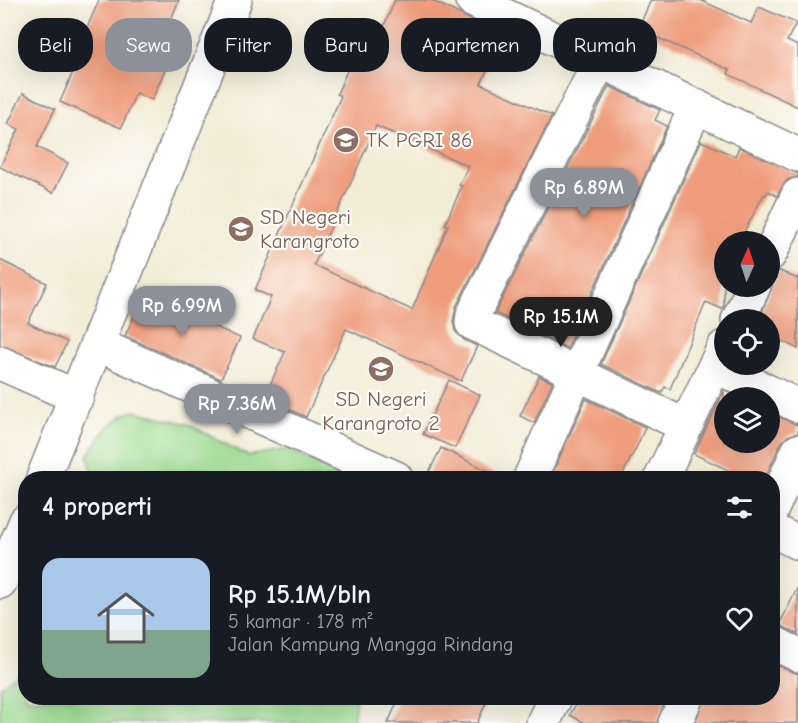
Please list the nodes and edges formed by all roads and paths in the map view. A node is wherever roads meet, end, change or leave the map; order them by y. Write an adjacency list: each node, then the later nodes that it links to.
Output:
1 (235, 0): 10 (street)
2 (472, 0): 3 (street)
3 (553, 39)
4 (594, 72): 13 (street)
5 (623, 72): 6 (street)
6 (696, 106): 7 (street); 13 (street)
7 (798, 155)
8 (798, 195): 9 (street)
9 (780, 233)
10 (99, 345): 15 (street); 20 (street)
11 (0, 363): 15 (street)
12 (714, 369): 17 (street)
13 (577, 374): 17 (street); 21 (street)
14 (749, 375): 16 (street)
15 (77, 397): 19 (street)
16 (798, 406)
17 (686, 426): 22 (street)
18 (798, 451): 23 (street)
19 (46, 471)
20 (380, 471)
21 (533, 471)
22 (664, 471)
23 (780, 491)
24 (780, 534): 26 (street)
25 (18, 540): 27 (street)
26 (798, 543)
27 (0, 582)
28 (780, 646): 29 (street)
29 (798, 655)
30 (552, 705): 31 (street)
31 (543, 723)

